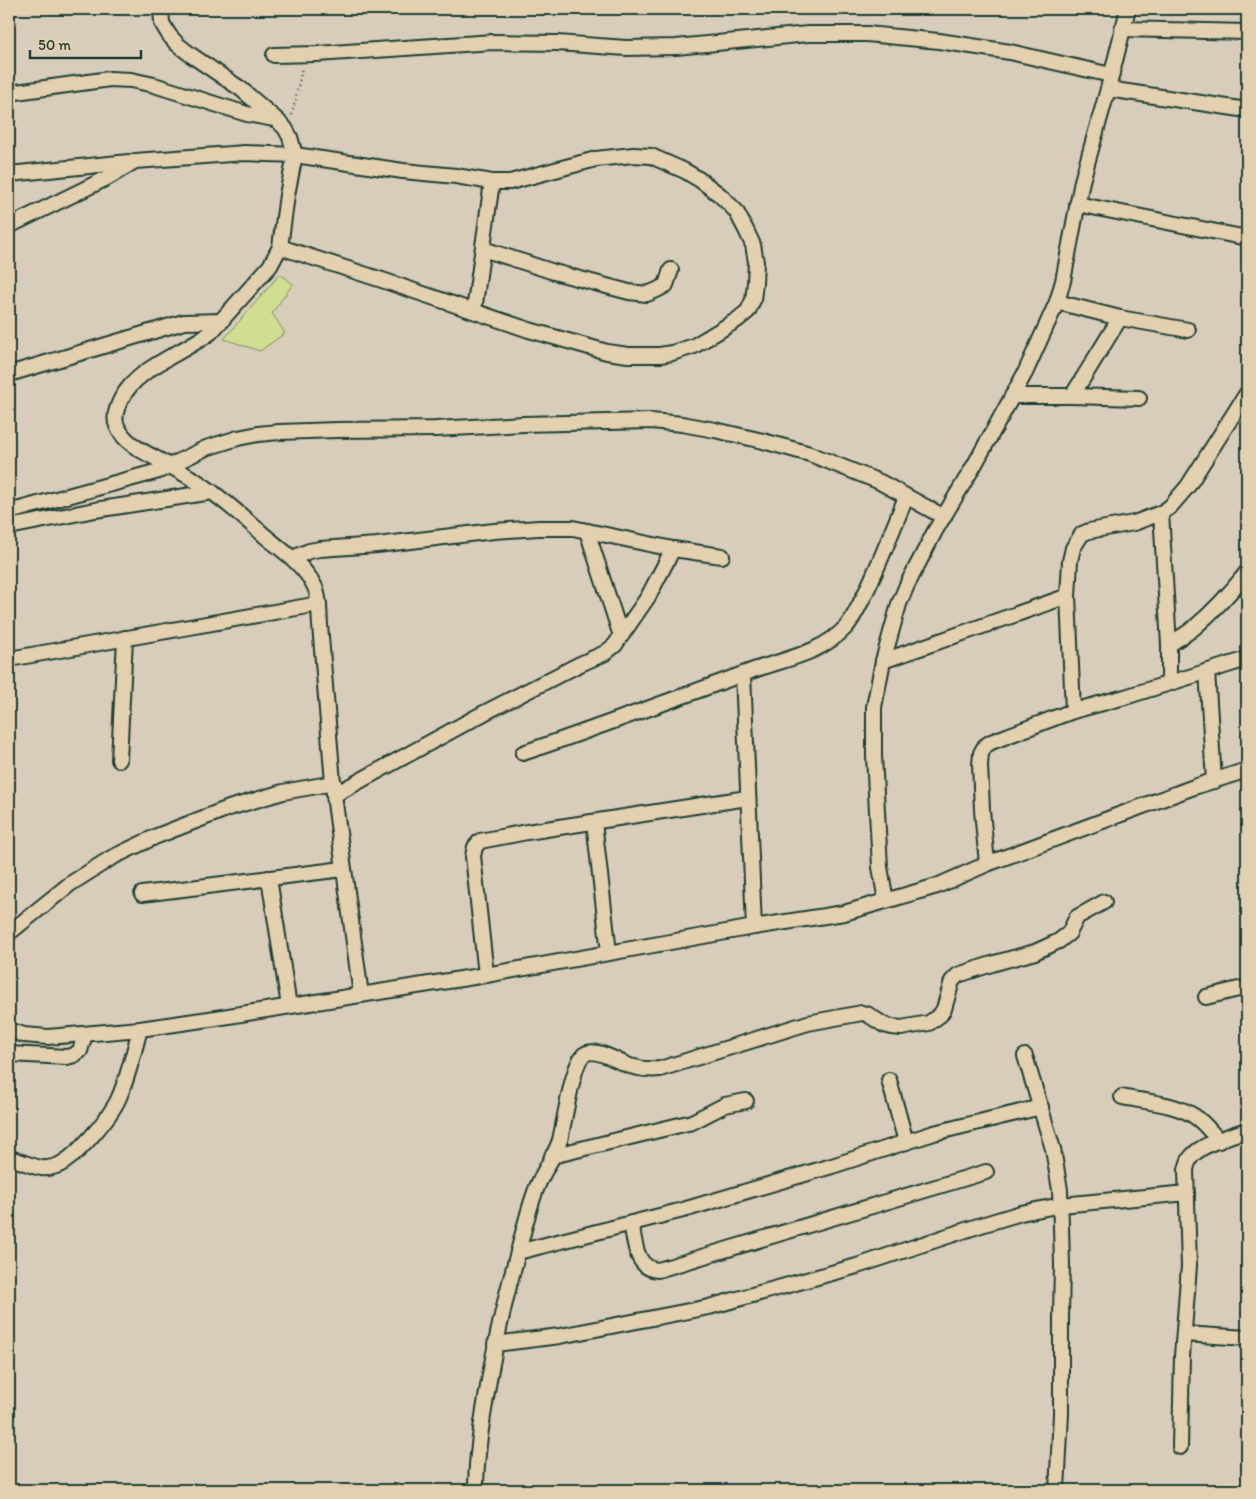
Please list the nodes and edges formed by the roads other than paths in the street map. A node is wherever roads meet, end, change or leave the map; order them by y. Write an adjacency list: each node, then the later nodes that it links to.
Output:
1 (161, 9): 10 (street)
2 (1128, 9): 3 (street)
3 (1122, 29): 4 (street); 6 (street)
4 (1247, 32)
5 (274, 55): 6 (street)
6 (1111, 75): 7 (street)
7 (1108, 90): 9 (street); 15 (street)
8 (9, 93): 10 (street)
9 (1247, 110)
10 (281, 124): 11 (street)
11 (295, 155): 12 (street); 14 (street); 18 (street)
12 (135, 161): 13 (street); 16 (street)
13 (9, 174)
14 (492, 182): 19 (street); 22 (street)
15 (1077, 204): 17 (street); 21 (street)
16 (9, 226)
17 (1247, 238)
18 (280, 247): 22 (street); 24 (street)
19 (483, 249): 20 (street); 22 (street)
20 (671, 270)
21 (1057, 302): 23 (street); 28 (street)
22 (474, 311)
23 (1120, 318): 25 (street); 29 (street)
24 (222, 321): 26 (street); 31 (street)
25 (1188, 330)
26 (9, 374)
27 (1247, 393): 35 (street)
28 (1012, 396): 29 (street); 36 (street)
29 (1072, 396): 30 (street)
30 (1139, 398)
31 (170, 465): 32 (street); 33 (street); 34 (street)
32 (212, 492): 37 (street); 41 (street)
33 (906, 497): 36 (street); 52 (street)
34 (9, 512)
35 (1161, 513): 43 (street); 47 (street)
36 (944, 517): 50 (street)
37 (9, 526)
38 (587, 531): 39 (street); 41 (street); 45 (street)
39 (672, 549): 40 (street); 45 (street)
40 (722, 556)
41 (293, 558): 44 (street)
42 (1247, 572): 47 (street)
43 (1068, 596): 50 (street); 54 (street)
44 (319, 604): 46 (street); 59 (street)
45 (621, 636): 59 (street)
46 (125, 638): 48 (street); 56 (street)
47 (1169, 645): 53 (street)
48 (9, 659)
49 (1247, 659): 51 (street)
50 (883, 661): 66 (street)
51 (1207, 671): 53 (street); 58 (street)
52 (743, 674): 55 (street); 60 (street)
53 (1169, 683): 54 (street)
54 (1073, 711): 62 (street)
55 (523, 753)
56 (119, 760)
57 (1247, 770): 58 (street)
58 (1214, 781): 62 (street)
59 (334, 789): 63 (street); 69 (street)
60 (747, 798): 61 (street); 68 (street)
61 (594, 822): 70 (street); 71 (street)
62 (987, 864): 66 (street)
63 (343, 870): 64 (street); 73 (street)
64 (269, 878): 65 (street); 75 (street)
65 (142, 894)
66 (886, 901): 68 (street)
67 (1104, 902): 88 (street)
68 (754, 927): 70 (street)
69 (9, 933)
70 (609, 953): 71 (street)
71 (486, 975): 73 (street)
72 (1247, 989): 74 (street)
73 (361, 995): 75 (street)
74 (1206, 997)
75 (289, 1006): 76 (street)
76 (140, 1029): 78 (street); 89 (street)
77 (9, 1030): 78 (street)
78 (85, 1034): 79 (street)
79 (9, 1054)
80 (1025, 1056): 84 (street)
81 (890, 1080): 87 (street)
82 (1122, 1097): 86 (street)
83 (746, 1101): 88 (street)
84 (1041, 1107): 87 (street); 92 (street)
85 (1247, 1130): 86 (street)
86 (1219, 1141): 91 (street)
87 (906, 1142): 93 (street)
88 (552, 1156): 94 (street)
89 (9, 1158)
90 (986, 1172): 93 (street)
91 (1187, 1193): 92 (street); 95 (street)
92 (1061, 1205): 97 (street); 100 (street)
93 (631, 1223): 94 (street)
94 (518, 1252): 97 (street)
95 (1184, 1334): 96 (street); 98 (street)
96 (1247, 1338)
97 (496, 1344): 99 (street)
98 (1180, 1446)
99 (476, 1490)
100 (1057, 1490)

